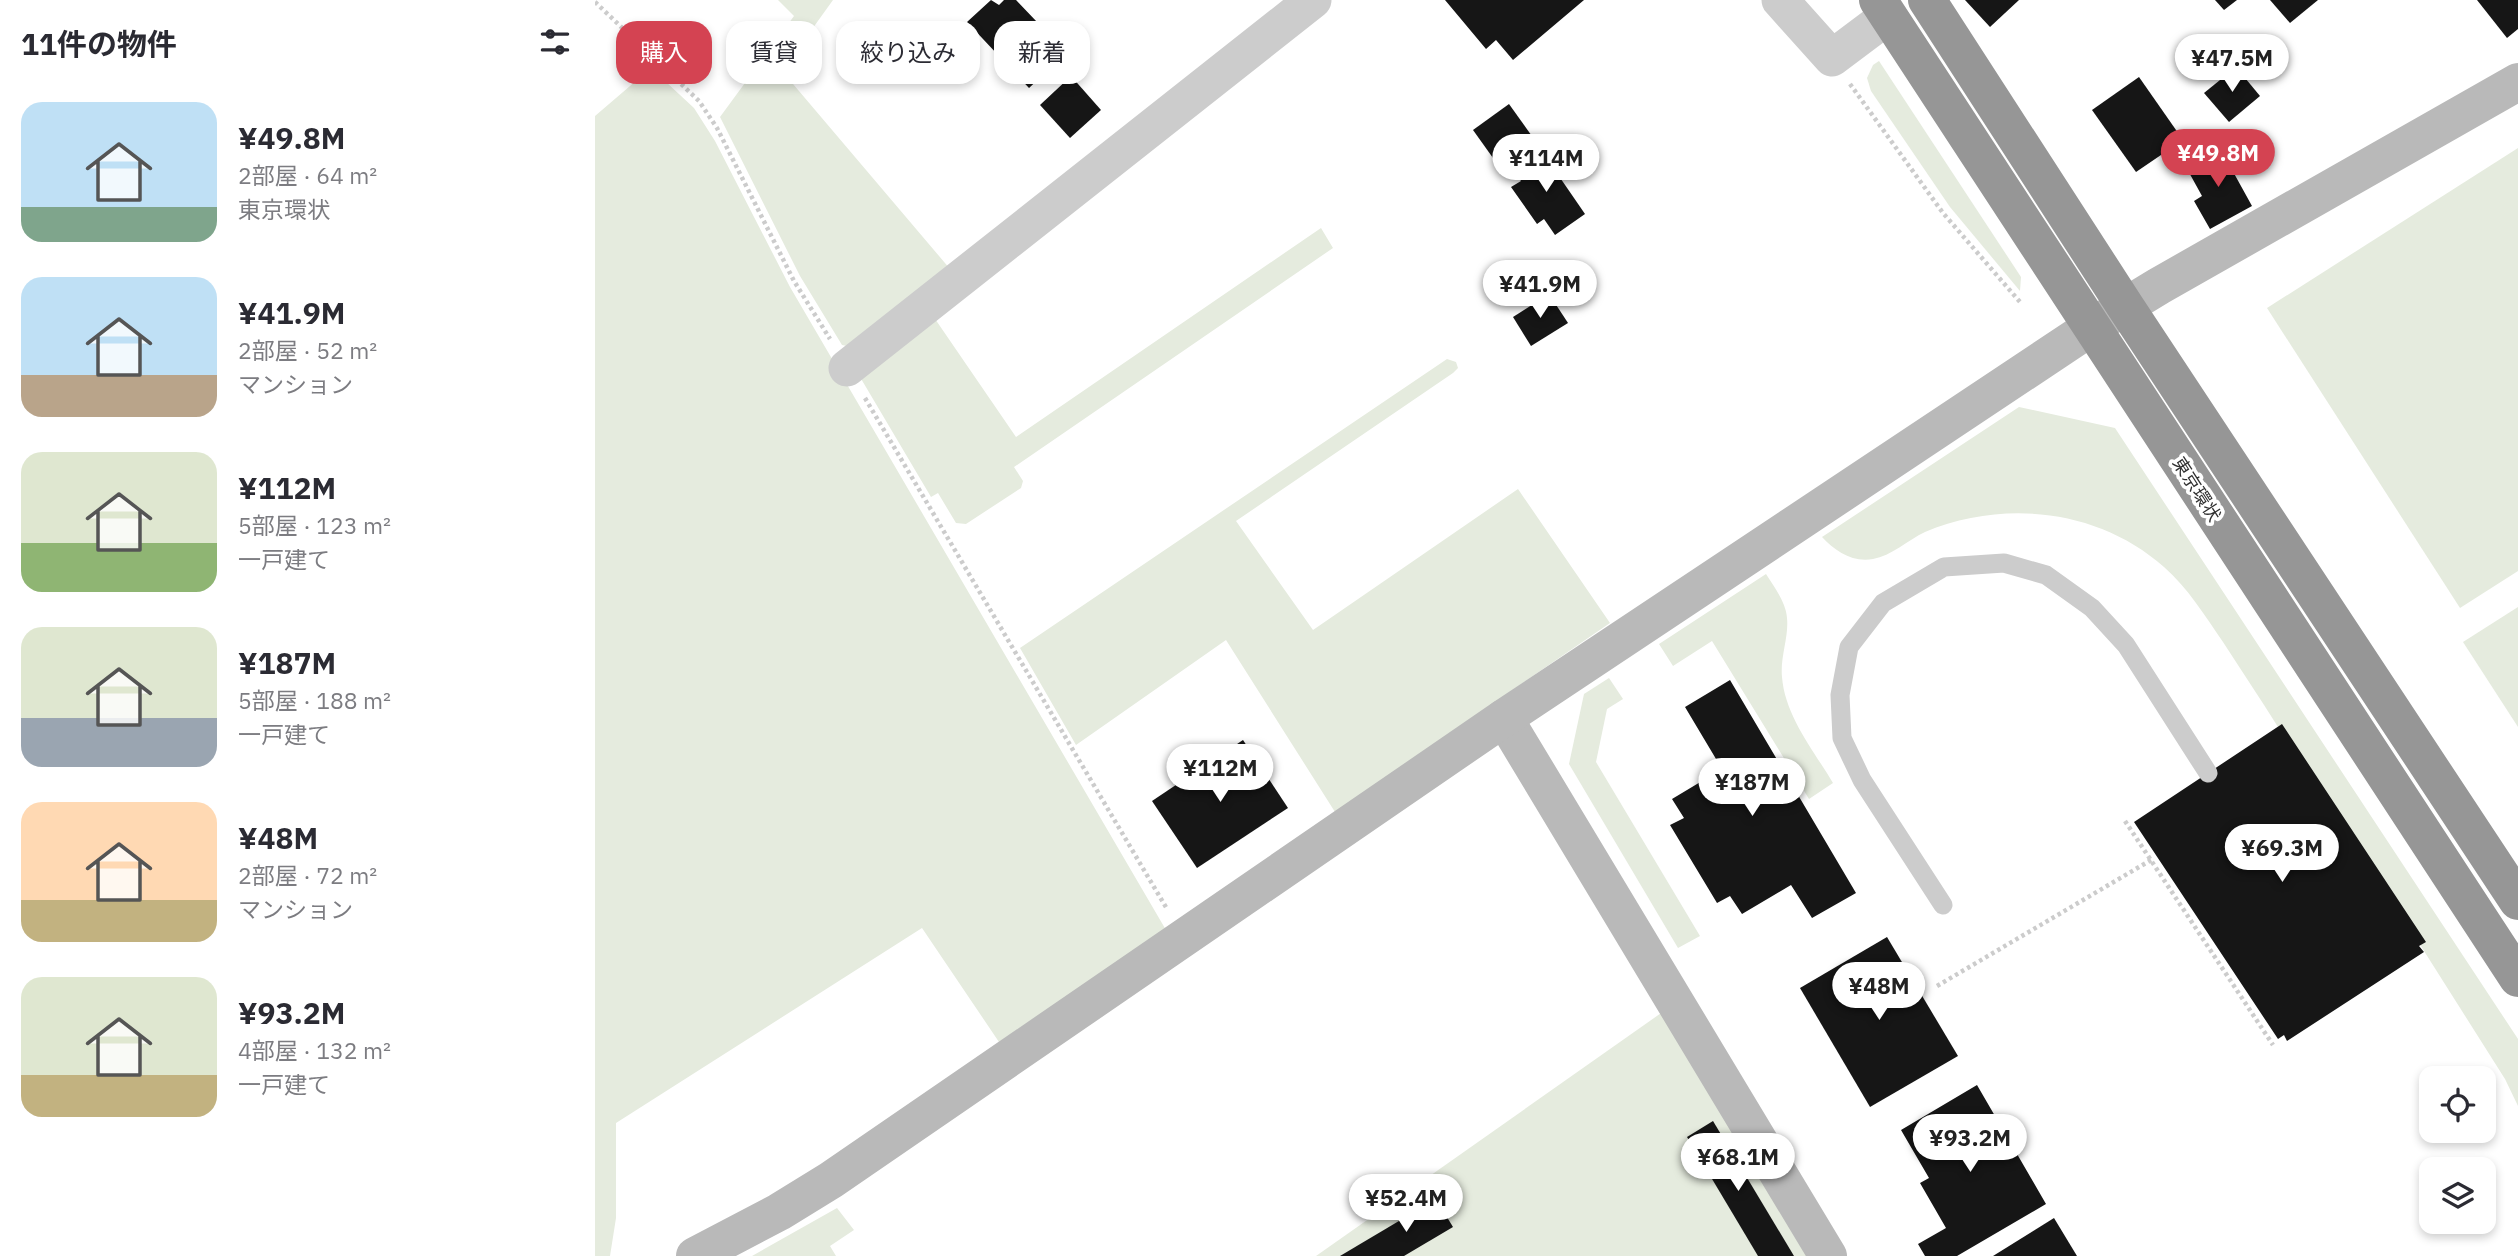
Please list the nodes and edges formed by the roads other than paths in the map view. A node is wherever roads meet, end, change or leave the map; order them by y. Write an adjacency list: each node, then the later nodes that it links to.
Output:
1 (1313, 0): 8 (street)
2 (1780, 0): 4 (street)
3 (1927, 0): 6 (highway)
4 (1883, 8): 7 (highway, 東京環状)
5 (2518, 82): 6 (street)
6 (2125, 306): 7 (street); 11 (highway)
7 (2090, 328): 9 (street); 13 (highway, 東京環状)
8 (847, 368)
9 (1504, 718): 14 (street); 15 (street)
10 (2208, 773): 12 (lane)
11 (2518, 901)
12 (1943, 905)
13 (2518, 978)
14 (695, 1256)
15 (1828, 1256)

